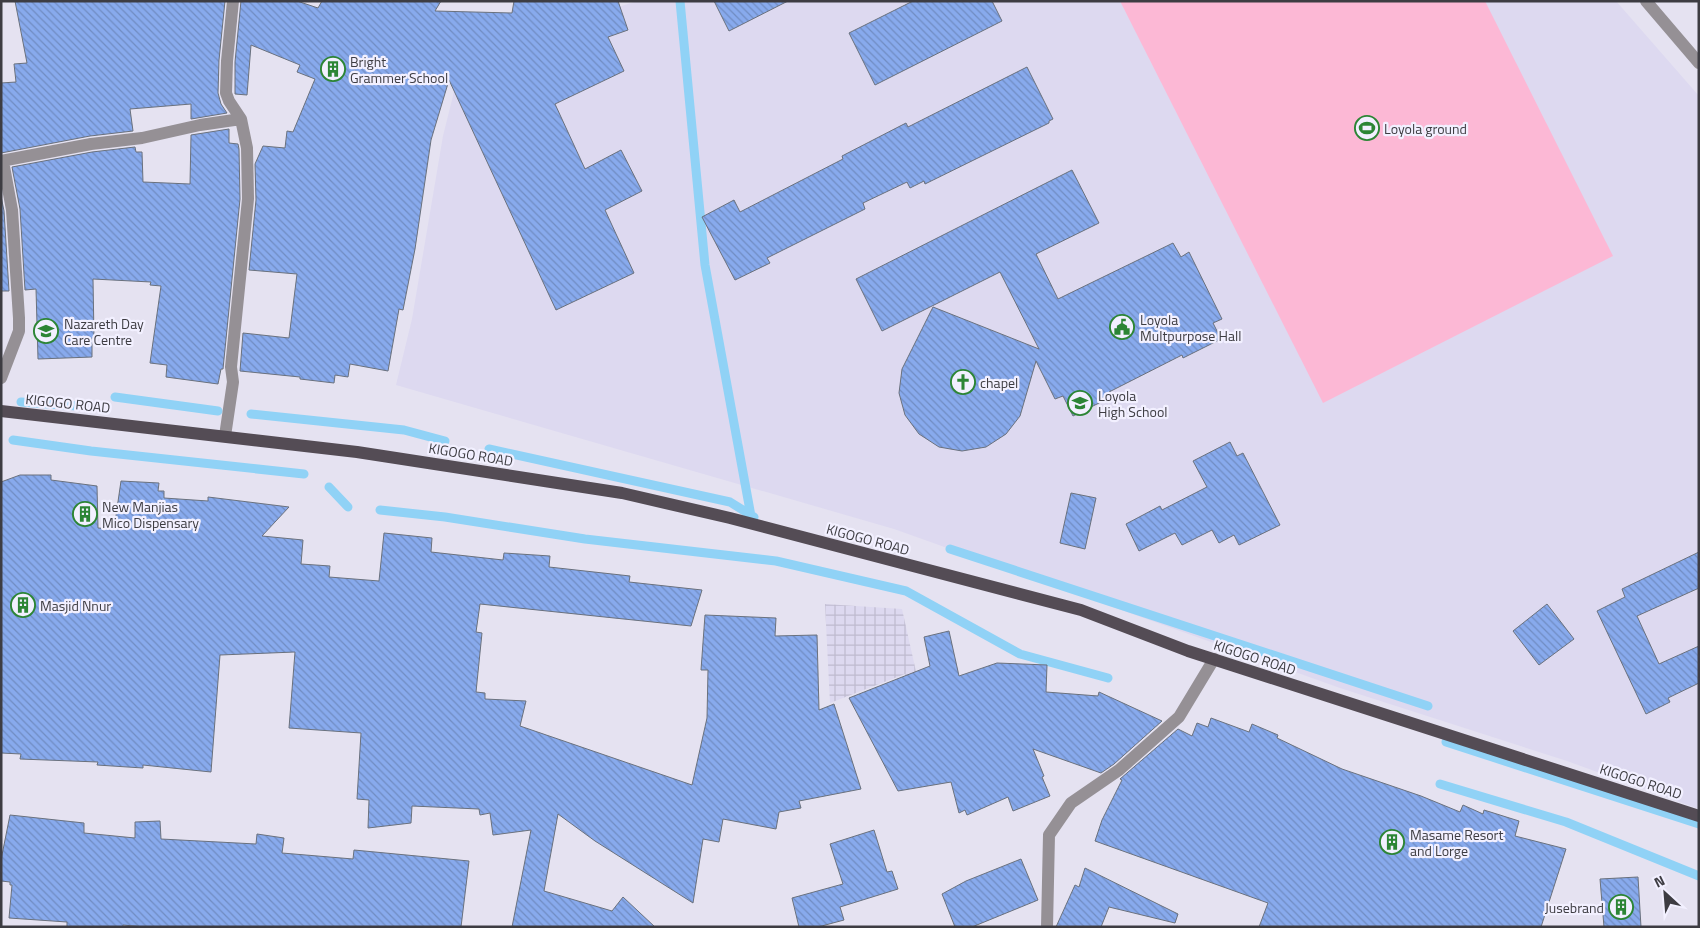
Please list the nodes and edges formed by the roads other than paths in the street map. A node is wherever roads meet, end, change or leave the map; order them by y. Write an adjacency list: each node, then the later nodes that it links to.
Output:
1 (233, 1): 4 (street)
2 (1646, 1): 3 (street)
3 (1699, 63)
4 (240, 119): 5 (street); 8 (street)
5 (2, 161): 6 (street)
6 (1, 378)
7 (1, 411): 8 (main road, KIGOGO ROAD)
8 (225, 436): 9 (main road, KIGOGO ROAD)
9 (1214, 659): 10 (main road, KIGOGO ROAD); 11 (street)
10 (1699, 816)
11 (1047, 927)

